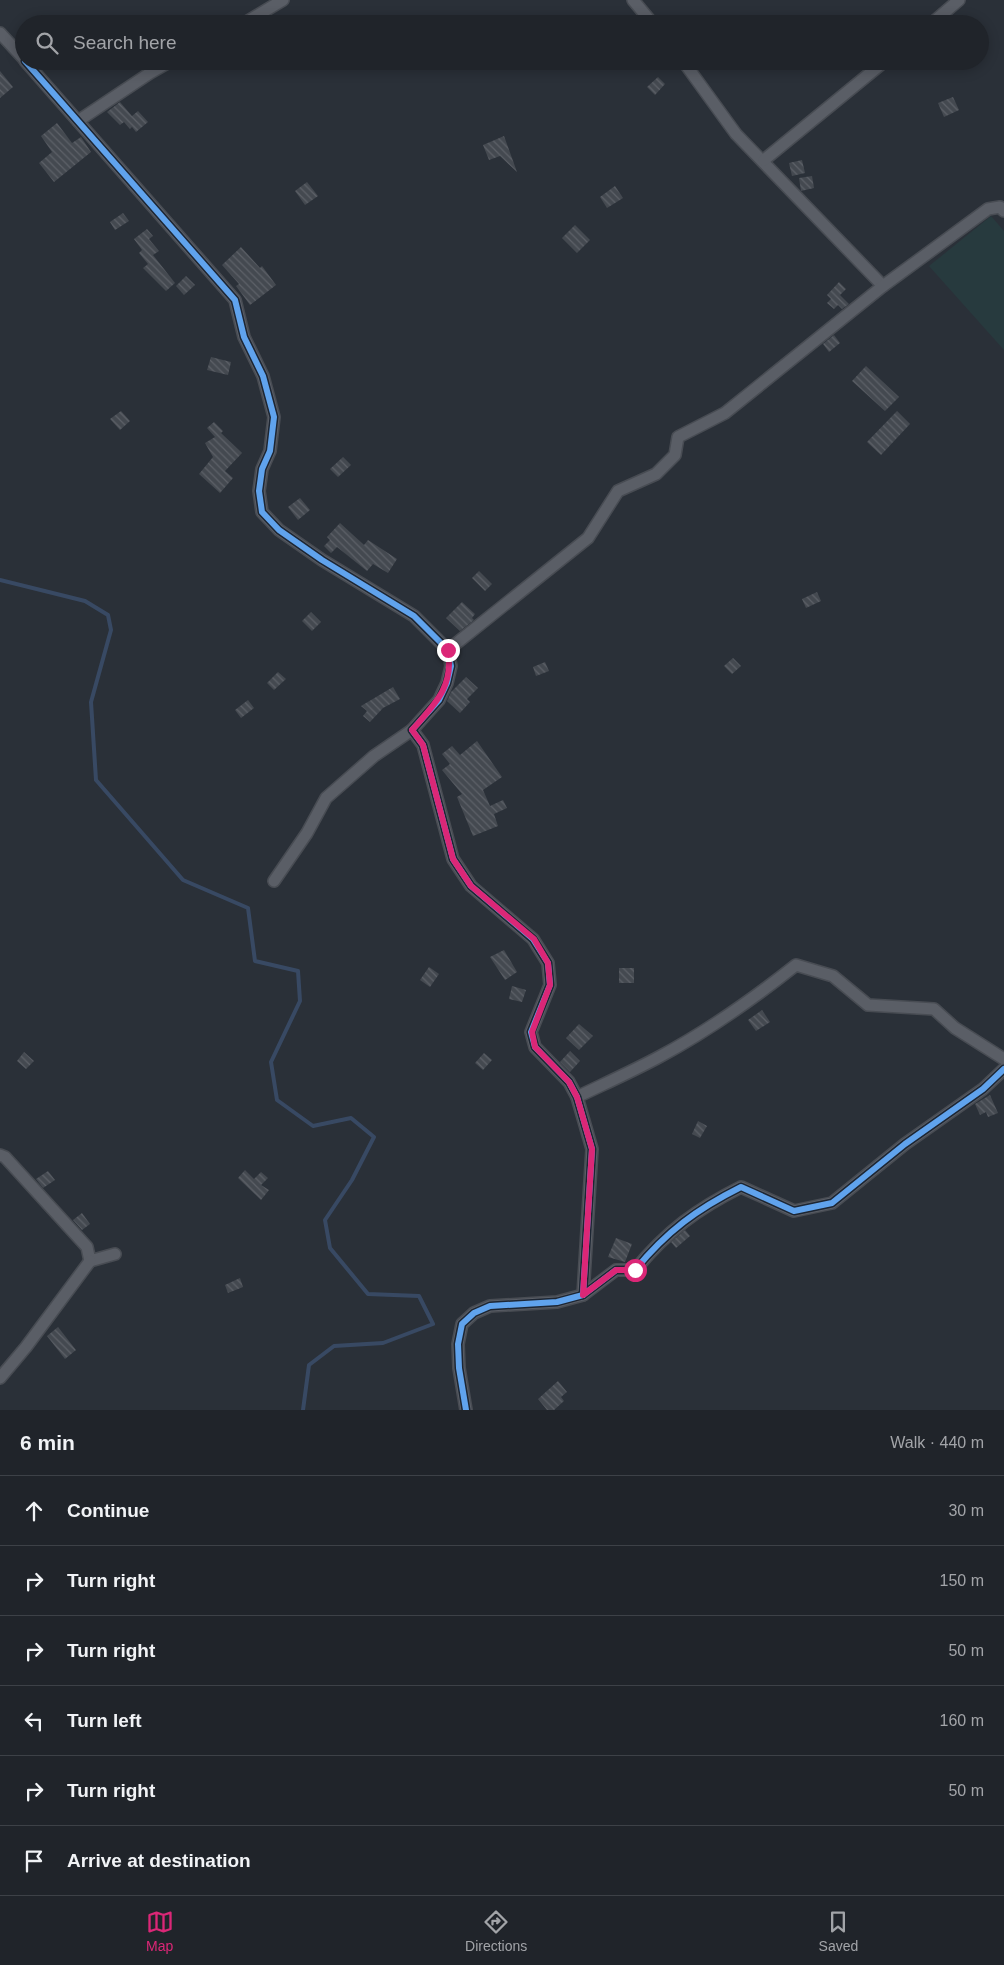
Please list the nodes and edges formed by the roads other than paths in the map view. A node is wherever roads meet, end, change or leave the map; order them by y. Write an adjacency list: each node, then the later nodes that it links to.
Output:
1 (283, 0): 4 (street)
2 (633, 0): 5 (street)
3 (959, 0): 6 (street)
4 (258, 15)
5 (646, 15)
6 (942, 15)
7 (0, 33): 8 (street)
8 (15, 49)
9 (34, 70): 13 (street)
10 (155, 70): 13 (street)
11 (690, 70): 14 (street)
12 (874, 70): 14 (street)
13 (78, 120): 17 (street)
14 (764, 160): 16 (street)
15 (1004, 211): 16 (street)
16 (883, 286): 17 (street)
17 (448, 650): 18 (street)
18 (412, 730): 19 (street); 22 (street)
19 (274, 882)
20 (1004, 1059): 22 (street)
21 (1004, 1070): 26 (street)
22 (577, 1097): 26 (street)
23 (0, 1156): 25 (street)
24 (115, 1254): 25 (street)
25 (90, 1260): 27 (street)
26 (583, 1295): 28 (street)
27 (0, 1378)
28 (466, 1410)

